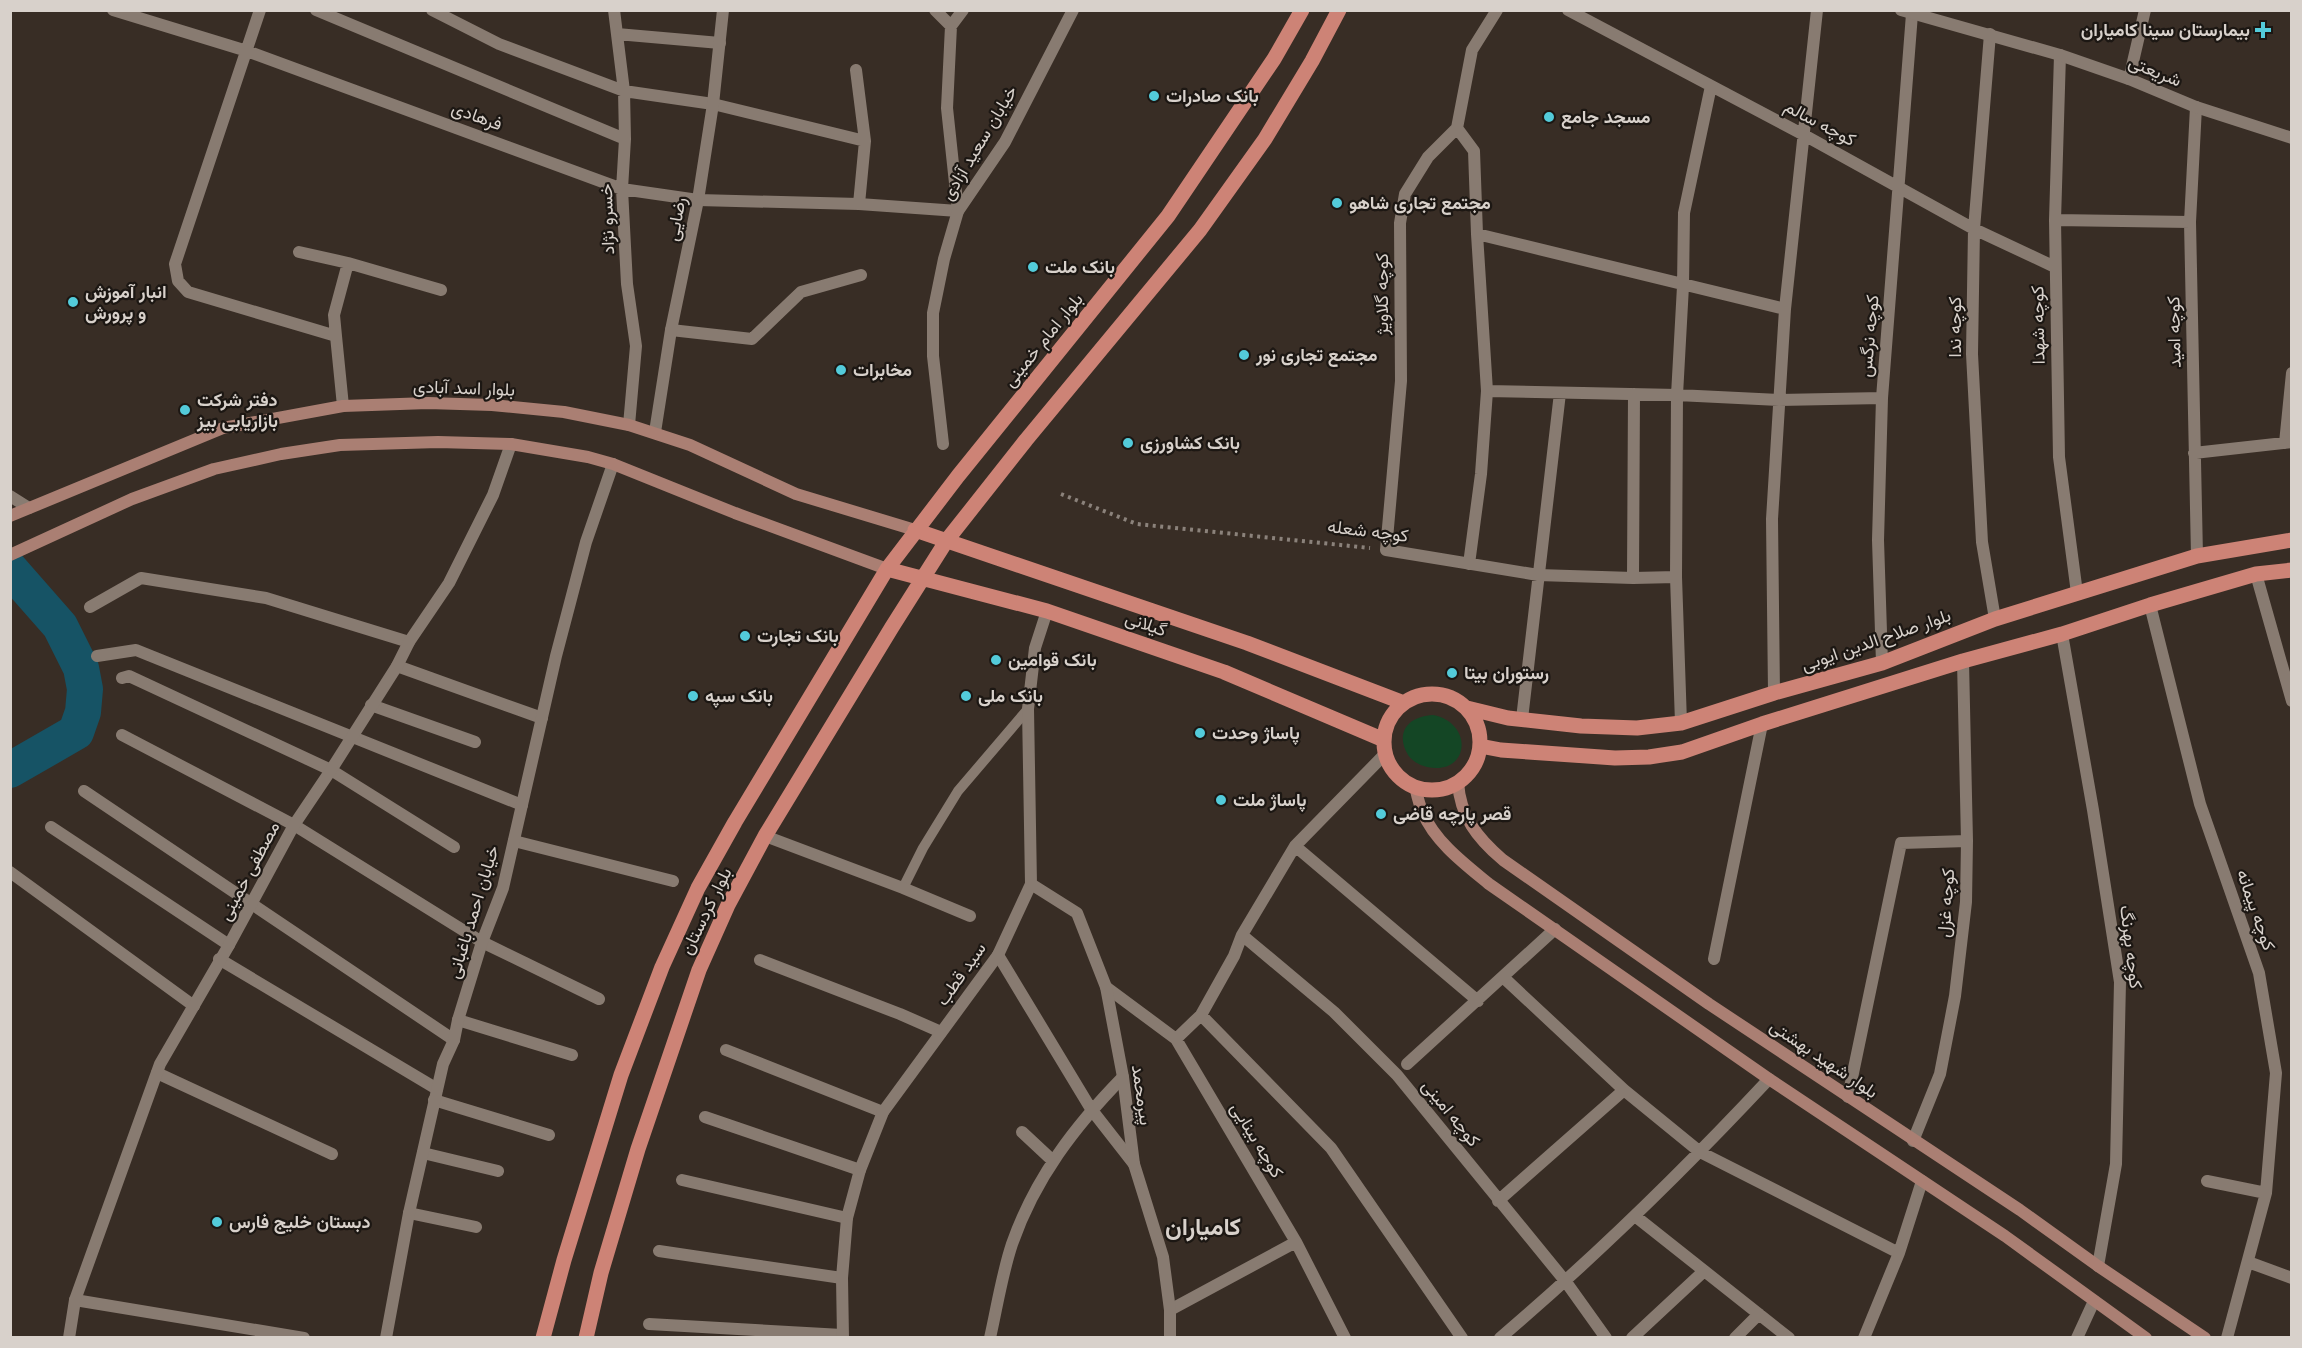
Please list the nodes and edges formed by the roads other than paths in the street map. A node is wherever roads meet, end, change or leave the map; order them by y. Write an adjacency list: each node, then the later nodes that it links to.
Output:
1 (113, 10): 21 (street, فرهادی)
2 (260, 10): 21 (street)
3 (316, 10): 32 (street)
4 (432, 10): 26 (street)
5 (614, 10): 18 (street, خسرو نژاد)
6 (723, 10): 20 (street, رضایی)
7 (935, 10): 17 (street)
8 (963, 10): 17 (street)
9 (1073, 10): 38 (street, خیابان سعید آزادی)
10 (1302, 10): 70 (main road, بلوار امام خمینی)
11 (1339, 10): 71 (main road)
12 (1497, 10): 29 (street)
13 (1568, 10): 25 (street, کوچه سالم)
14 (1817, 10): 30 (street)
15 (2145, 10): 24 (street)
16 (1906, 12): 19 (street, شریعتی); 34 (street, کوچه نرگس)
17 (951, 26): 38 (street)
18 (617, 34): 20 (street); 26 (street, خسرو نژاد)
19 (1990, 34): 22 (street, شریعتی); 41 (street, کوچه ندا)
20 (720, 43): 27 (street, رضایی)
21 (247, 51): 35 (street, فرهادی); 51 (street)
22 (2060, 55): 24 (street, شریعتی); 39 (street, کوچه شهدا)
23 (856, 70): 33 (street)
24 (2129, 79): 28 (street, شریعتی)
25 (1711, 86): 30 (street, کوچه سالم); 47 (street)
26 (624, 91): 27 (street); 32 (street, خسرو نژاد)
27 (713, 104): 33 (street); 36 (street, رضایی)
28 (2196, 107): 31 (street, شریعتی); 40 (street, کوچه امید)
29 (1457, 128): 42 (street); 73 (street, کوچه گلاویژ)
30 (1804, 135): 34 (street, کوچه سالم); 49 (street)
31 (2292, 138)
32 (625, 139): 35 (street, خسرو نژاد)
33 (865, 141): 37 (street)
34 (1900, 186): 41 (street, کوچه سالم); 57 (street, کوچه نرگس)
35 (622, 189): 36 (street, فرهادی); 60 (street, خسرو نژاد)
36 (698, 200): 37 (street, فرهادی); 50 (street, رضایی)
37 (859, 204): 38 (street, فرهادی)
38 (958, 211): 64 (street, خیابان سعید آزادی)
39 (2055, 220): 40 (street); 45 (street, کوچه شهدا)
40 (2190, 222): 65 (street, کوچه امید)
41 (1974, 229): 45 (street, کوچه سالم); 88 (street, کوچه ندا)
42 (1477, 234): 47 (street); 53 (street)
43 (298, 252): 44 (street)
44 (348, 263): 48 (street); 51 (street)
45 (2055, 267): 84 (street, کوچه شهدا)
46 (861, 275): 50 (street)
47 (1683, 286): 49 (street); 56 (street)
48 (441, 290)
49 (1785, 309): 58 (street)
50 (671, 330): 61 (street, رضایی)
51 (336, 336): 59 (street)
52 (2292, 373): 62 (street)
53 (1487, 391): 54 (street); 76 (street)
54 (1560, 393): 55 (street); 80 (street)
55 (1634, 394): 56 (street); 82 (street)
56 (1677, 395): 58 (street); 81 (street)
57 (1882, 398): 58 (street); 93 (street, کوچه نرگس)
58 (1779, 400): 96 (street)
59 (343, 406): 60 (main road, بلوار اسد آبادی); 68 (main road, بلوار اسد آبادی)
60 (628, 425): 61 (main road, بلوار اسد آبادی)
61 (655, 432): 70 (main road, بلوار اسد آبادی)
62 (2288, 442): 65 (street)
63 (511, 444): 66 (main road); 74 (main road); 90 (street, مصطفی خمینی)
64 (943, 444)
65 (2194, 453): 75 (street, کوچه امید)
66 (613, 464): 77 (main road); 102 (street, خیابان احمد باغبانی)
67 (10, 496): 68 (street)
68 (28, 508): 69 (main road, بلوار اسد آبادی)
69 (13, 514)
70 (915, 530): 71 (main road, گیلانی); 77 (main road, بلوار امام خمینی)
71 (947, 540): 83 (main road, بلوار کردستان); 98 (main road, گیلانی)
72 (2292, 540): 75 (main road, بلوار صلاح الدین ایوبی)
73 (1386, 550): 76 (street, کوچه شعله)
74 (10, 555)
75 (2197, 556): 84 (main road, بلوار صلاح الدین ایوبی)
76 (1469, 564): 80 (street, کوچه شعله)
77 (887, 569): 83 (main road, گیلانی); 196 (main road, بلوار کردستان)
78 (2292, 570): 79 (main road)
79 (2256, 574): 85 (main road); 97 (street)
80 (1538, 575): 82 (street, کوچه شعله); 103 (street)
81 (1676, 577): 82 (street, کوچه شعله); 104 (street)
82 (1633, 578)
83 (923, 580): 87 (main road, گیلانی); 118 (main road, بلوار کردستان)
84 (2077, 593): 88 (main road, بلوار صلاح الدین ایوبی)
85 (2150, 605): 89 (main road); 172 (street, کوچه پیمانه)
86 (90, 607): 90 (street)
87 (1047, 611): 101 (street, سید قطب); 110 (main road, گیلانی)
88 (1995, 619): 93 (main road, بلوار صلاح الدین ایوبی)
89 (2062, 634): 92 (main road); 182 (street, کوچه بهرنگ)
90 (409, 642): 94 (street, مصطفی خمینی)
91 (97, 656): 107 (street)
92 (1963, 661): 105 (main road); 120 (street, کوچه غزل)
93 (1882, 663): 96 (main road, بلوار صلاح الدین ایوبی)
94 (397, 666): 99 (street, مصطفی خمینی); 102 (street)
95 (122, 678): 111 (street)
96 (1774, 693): 104 (main road, بلوار صلاح الدین ایوبی)
97 (2292, 700)
98 (1404, 703): 100 (main road); 110 (main road)
99 (371, 705): 107 (street, مصطفی خمینی); 108 (street)
100 (1467, 708): 103 (main road, بلوار صلاح الدین ایوبی); 109 (main road)
101 (1028, 710): 125 (street, سید قطب); 126 (lane)
102 (542, 718): 115 (street, خیابان احمد باغبانی)
103 (1522, 719): 104 (main road, بلوار صلاح الدین ایوبی)
104 (1681, 723)
105 (1762, 724): 109 (main road); 135 (street)
106 (122, 735): 116 (street)
107 (350, 737): 111 (street, مصطفی خمینی); 115 (street)
108 (475, 742)
109 (1480, 746): 112 (main road)
110 (1385, 747): 113 (main road); 121 (street)
111 (331, 770): 116 (street, مصطفی خمینی); 122 (street)
112 (1458, 782): 113 (main road); 155 (main road, بلوار شهید بهشتی)
113 (1415, 786): 129 (main road)
114 (84, 791): 127 (street)
115 (522, 805): 119 (street, خیابان احمد باغبانی)
116 (294, 825): 127 (street, مصطفی خمینی); 131 (street)
117 (51, 827): 132 (street)
118 (765, 836): 126 (street); 197 (main road, بلوار کردستان)
119 (514, 841): 124 (street); 131 (street, خیابان احمد باغبانی)
120 (1967, 841): 155 (street); 161 (street, کوچه غزل)
121 (1295, 846): 130 (street); 140 (street)
122 (454, 847)
123 (10, 872): 141 (street)
124 (673, 881)
125 (1031, 884): 133 (street, سید قطب); 138 (street, پیرمحمد)
126 (903, 888): 128 (street)
127 (251, 903): 132 (street, مصطفی خمینی); 146 (street)
128 (970, 916)
129 (1555, 928): 137 (street); 152 (main road)
130 (1242, 935): 142 (street); 173 (street, کوچه امینی)
131 (482, 942): 139 (street); 143 (street, خیابان احمد باغبانی)
132 (229, 945): 134 (street, مصطفی خمینی)
133 (998, 955): 144 (street, سید قطب); 156 (street)
134 (219, 959): 141 (street, مصطفی خمینی); 154 (street)
135 (1714, 959)
136 (760, 960): 144 (street)
137 (1503, 977): 140 (street); 153 (street)
138 (1106, 987): 145 (street, کوچه بینایی); 151 (street, پیرمحمد)
139 (599, 999)
140 (1478, 1001): 149 (street)
141 (194, 1006): 150 (street, مصطفی خمینی)
142 (1202, 1015): 145 (street); 201 (street)
143 (458, 1020): 146 (street, خیابان احمد باغبانی); 148 (street)
144 (941, 1032): 157 (street, سید قطب)
145 (1176, 1039): 178 (street, کوچه بینایی)
146 (454, 1040): 154 (street, خیابان احمد باغبانی)
147 (726, 1050): 157 (street)
148 (572, 1055)
149 (1407, 1064)
150 (157, 1073): 164 (street); 187 (street, مصطفی خمینی)
151 (1123, 1077): 156 (street); 166 (street, پیرمحمد)
152 (1769, 1079): 162 (street); 170 (main road)
153 (1624, 1090): 162 (street); 173 (street)
154 (436, 1094): 160 (street); 163 (street, خیابان احمد باغبانی)
155 (1848, 1097): 161 (main road, بلوار شهید بهشتی)
156 (1091, 1109): 165 (street); 166 (street)
157 (883, 1112): 167 (street, سید قطب)
158 (705, 1117): 167 (street)
159 (1022, 1132): 165 (street)
160 (549, 1135)
161 (1913, 1141): 182 (main road, بلوار شهید بهشتی)
162 (1701, 1152): 175 (street); 180 (street)
163 (423, 1153): 168 (street); 174 (street, خیابان احمد باغبانی)
164 (332, 1154)
165 (1052, 1160): 198 (street)
166 (1134, 1164): 189 (street, پیرمحمد)
167 (860, 1170): 176 (street, سید قطب)
168 (498, 1171)
169 (682, 1180): 176 (street)
170 (1922, 1180): 180 (street); 188 (main road)
171 (2207, 1181): 172 (street)
172 (2266, 1193): 181 (street, کوچه پیمانه)
173 (1498, 1201): 186 (street, کوچه امینی)
174 (409, 1213): 177 (street); 195 (street, خیابان احمد باغبانی)
175 (1635, 1216): 183 (street); 186 (street)
176 (847, 1218): 184 (street, سید قطب)
177 (476, 1227)
178 (1296, 1242): 189 (street); 200 (street, کوچه بینایی)
179 (659, 1251): 184 (street)
180 (1899, 1253): 207 (street)
181 (2248, 1262): 185 (street); 211 (street, کوچه پیمانه)
182 (2098, 1266): 210 (main road, بلوار شهید بهشتی)
183 (1704, 1271): 190 (street); 204 (street)
184 (842, 1278): 192 (street, سید قطب)
185 (2292, 1278)
186 (1566, 1282): 202 (street); 203 (street, کوچه امینی)
187 (75, 1300): 193 (street, مصطفی خمینی); 194 (street)
188 (2094, 1301): 208 (street); 209 (main road)
189 (1170, 1310): 199 (street, پیرمحمد)
190 (1759, 1314): 205 (street); 206 (street)
191 (649, 1324): 192 (street)
192 (842, 1336)
193 (69, 1338)
194 (303, 1338)
195 (386, 1338)
196 (543, 1338)
197 (586, 1338)
198 (990, 1338)
199 (1170, 1338)
200 (1345, 1338)
201 (1462, 1338)
202 (1500, 1338)
203 (1606, 1338)
204 (1632, 1338)
205 (1735, 1338)
206 (1789, 1338)
207 (1864, 1338)
208 (2077, 1338)
209 (2146, 1338)
210 (2205, 1338)
211 (2227, 1338)

